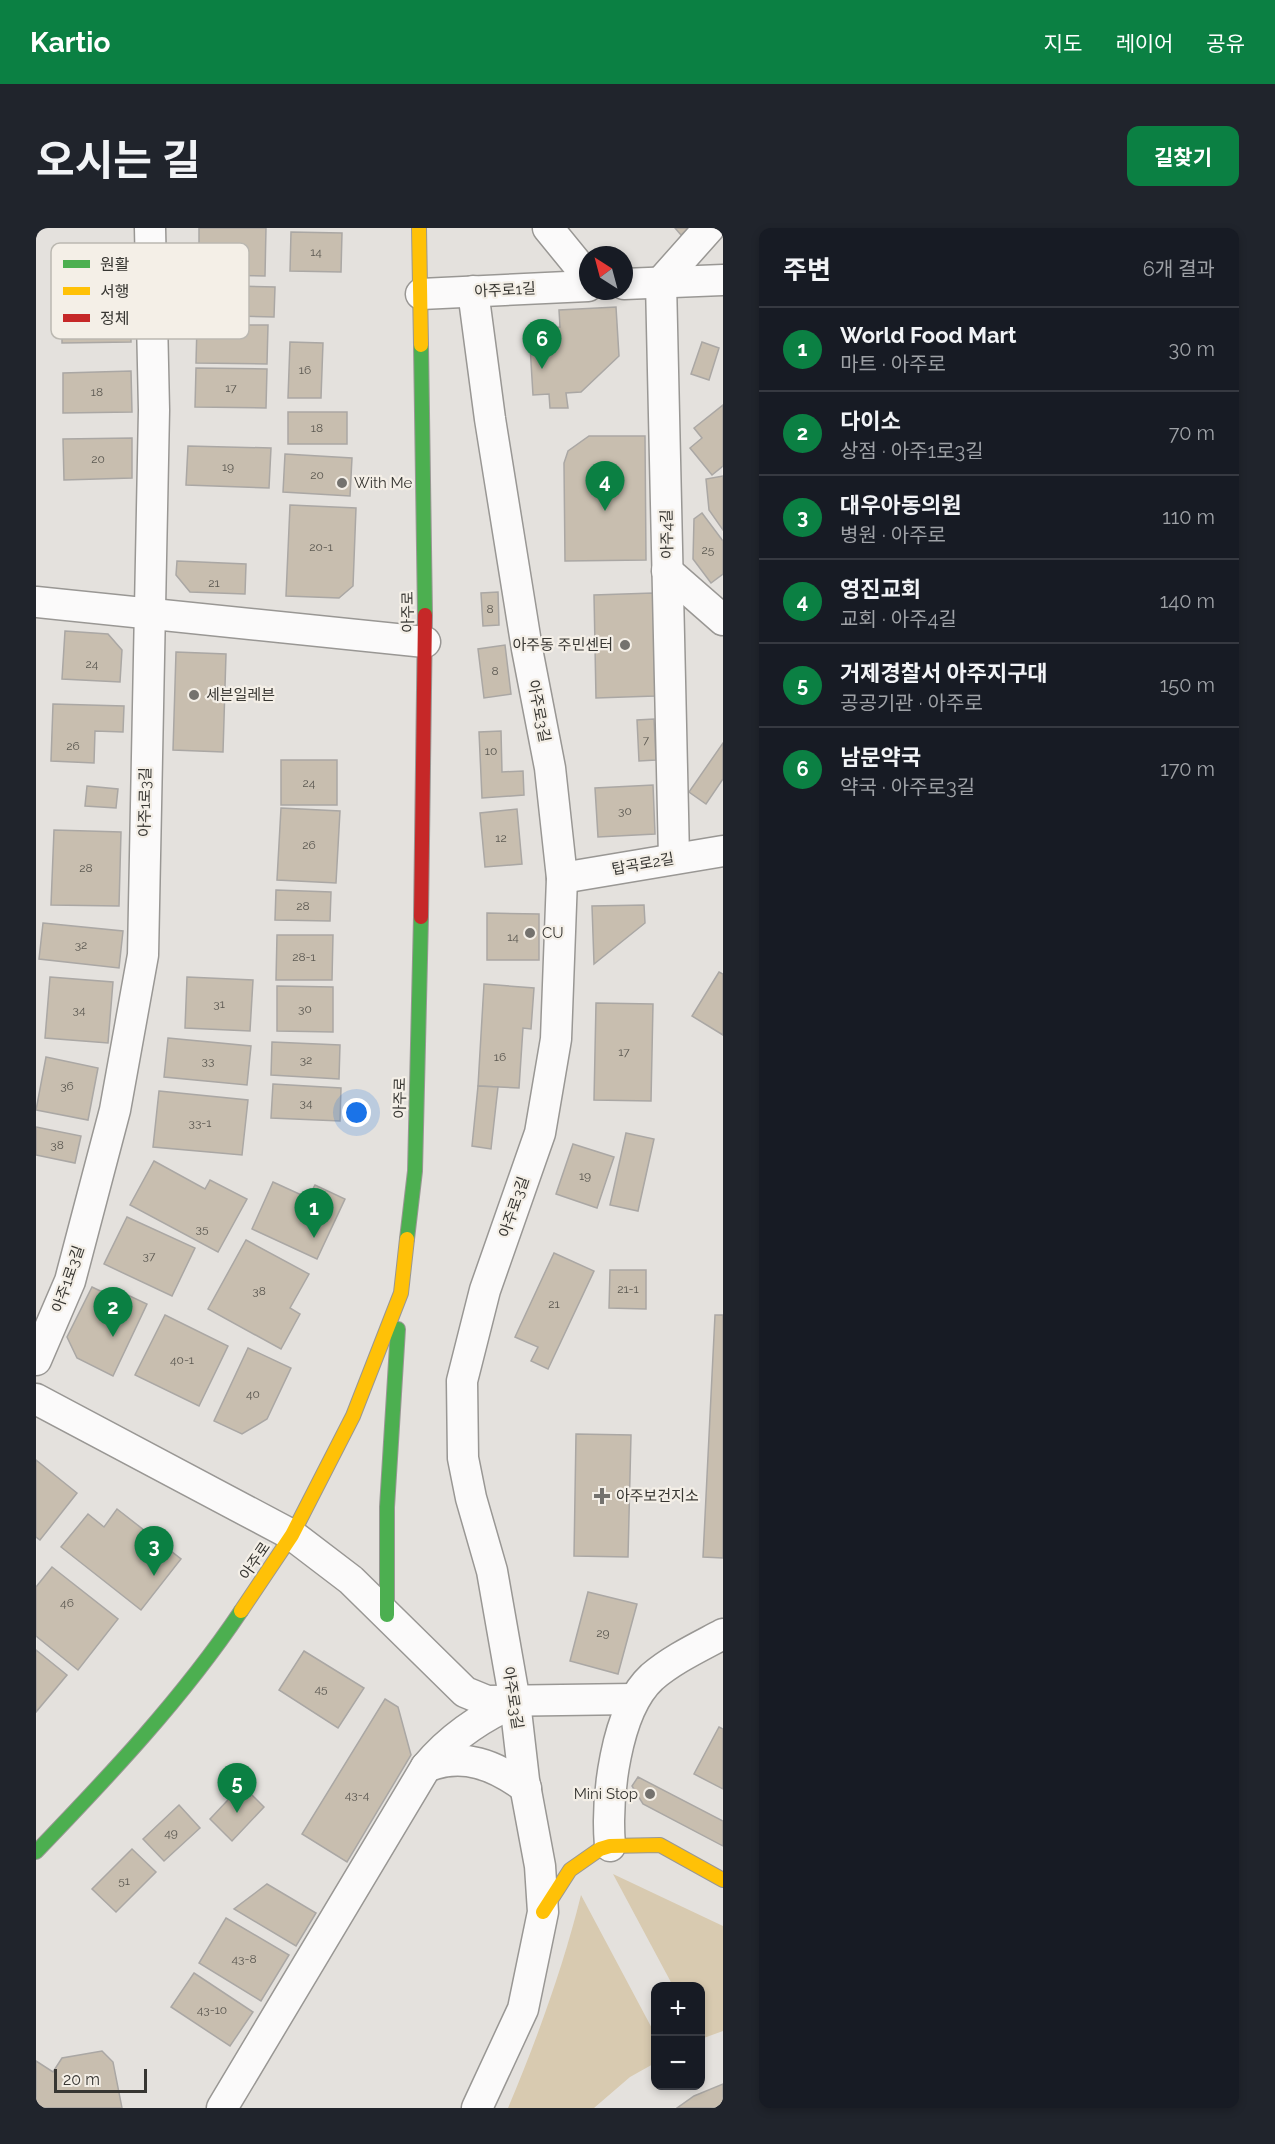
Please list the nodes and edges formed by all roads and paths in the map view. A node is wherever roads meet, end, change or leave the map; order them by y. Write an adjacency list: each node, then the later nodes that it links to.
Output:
1 (150, 228): 5 (street, 아주1로3길)
2 (419, 228): 12 (street, 아주로)
3 (548, 228): 6 (street)
4 (709, 228): 8 (street)
5 (150, 243)
6 (579, 266)
7 (723, 280): 8 (street)
8 (661, 282): 9 (street); 14 (street, 아주4길)
9 (633, 284)
10 (579, 286): 11 (street, 아주로1길)
11 (473, 291): 12 (street, 아주로1길); 21 (street, 아주로3길)
12 (421, 294): 18 (street, 아주로)
13 (152, 339): 16 (street, 아주1로3길)
14 (667, 571): 17 (street); 20 (street, 아주4길)
15 (36, 602): 16 (street)
16 (149, 614): 18 (street); 23 (street, 아주1로3길)
17 (723, 620)
18 (425, 642): 22 (street, 아주로)
19 (723, 851): 20 (street, 탑곡로2길)
20 (674, 858): 21 (street, 탑곡로2길)
21 (562, 878): 29 (street, 아주로3길)
22 (401, 1293): 25 (street, 아주로); 26 (street)
23 (36, 1360)
24 (36, 1399): 25 (street)
25 (292, 1535): 26 (street); 33 (street, 아주로)
26 (387, 1615): 29 (street)
27 (723, 1635): 28 (street)
28 (634, 1699): 29 (street); 32 (street)
29 (515, 1702): 30 (street); 31 (street, 아주로3길)
30 (426, 1767): 31 (street); 36 (street)
31 (526, 1788): 35 (street, 아주로3길)
32 (610, 1846): 34 (street); 35 (street)
33 (36, 1852)
34 (723, 1880)
35 (543, 1912): 37 (street, 아주로3길)
36 (222, 2108)
37 (477, 2108)

